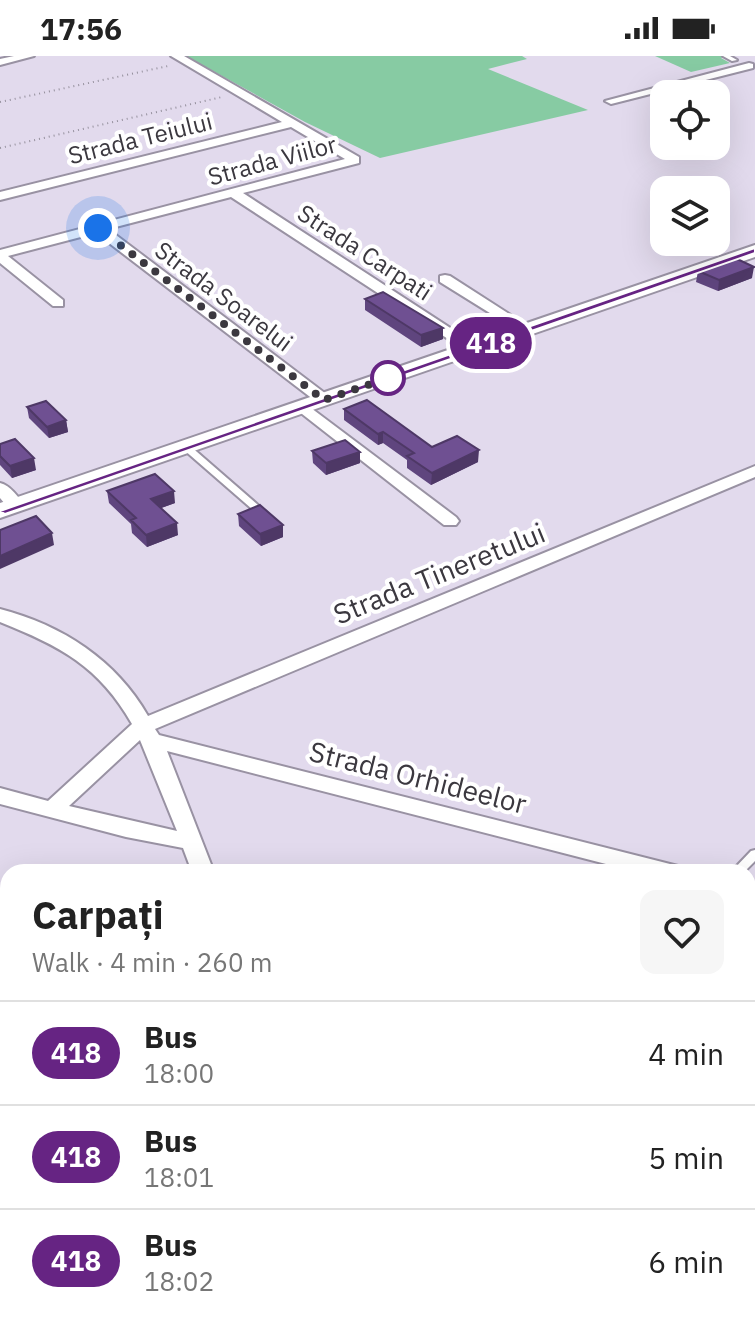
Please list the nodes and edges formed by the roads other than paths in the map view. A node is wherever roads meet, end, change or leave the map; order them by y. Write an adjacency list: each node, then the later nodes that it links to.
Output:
1 (29, 56): 4 (street)
2 (730, 58): 5 (street)
3 (182, 59): 7 (street, Strada Viilor)
4 (0, 62)
5 (752, 67): 6 (street)
6 (611, 101)
7 (290, 124): 8 (street, Strada Viilor); 9 (street, Strada Teiului)
8 (234, 193): 10 (street, Strada Viilor); 18 (street, Strada Carpati)
9 (0, 196)
10 (98, 228): 12 (street, Strada Viilor); 19 (street, Strada Soarelui)
11 (755, 251): 13 (main road)
12 (0, 255): 16 (street)
13 (732, 259): 14 (street); 17 (main road)
14 (755, 269)
15 (445, 279): 17 (street)
16 (58, 303)
17 (527, 330): 18 (main road)
18 (473, 349): 19 (main road)
19 (313, 404): 20 (main road); 25 (street, Strada Soarelui)
20 (186, 447): 23 (lane); 24 (main road)
21 (755, 471): 27 (street, Strada Tineretului)
22 (0, 488): 24 (street)
23 (255, 507)
24 (8, 509)
25 (450, 521)
26 (0, 615): 27 (street)
27 (147, 733): 29 (street, Strada Tineretului); 30 (street); 32 (street, Strada Orhideelor)
28 (0, 796): 29 (street)
29 (51, 810): 30 (street)
30 (192, 842): 31 (street)
31 (200, 864)
32 (640, 864)

